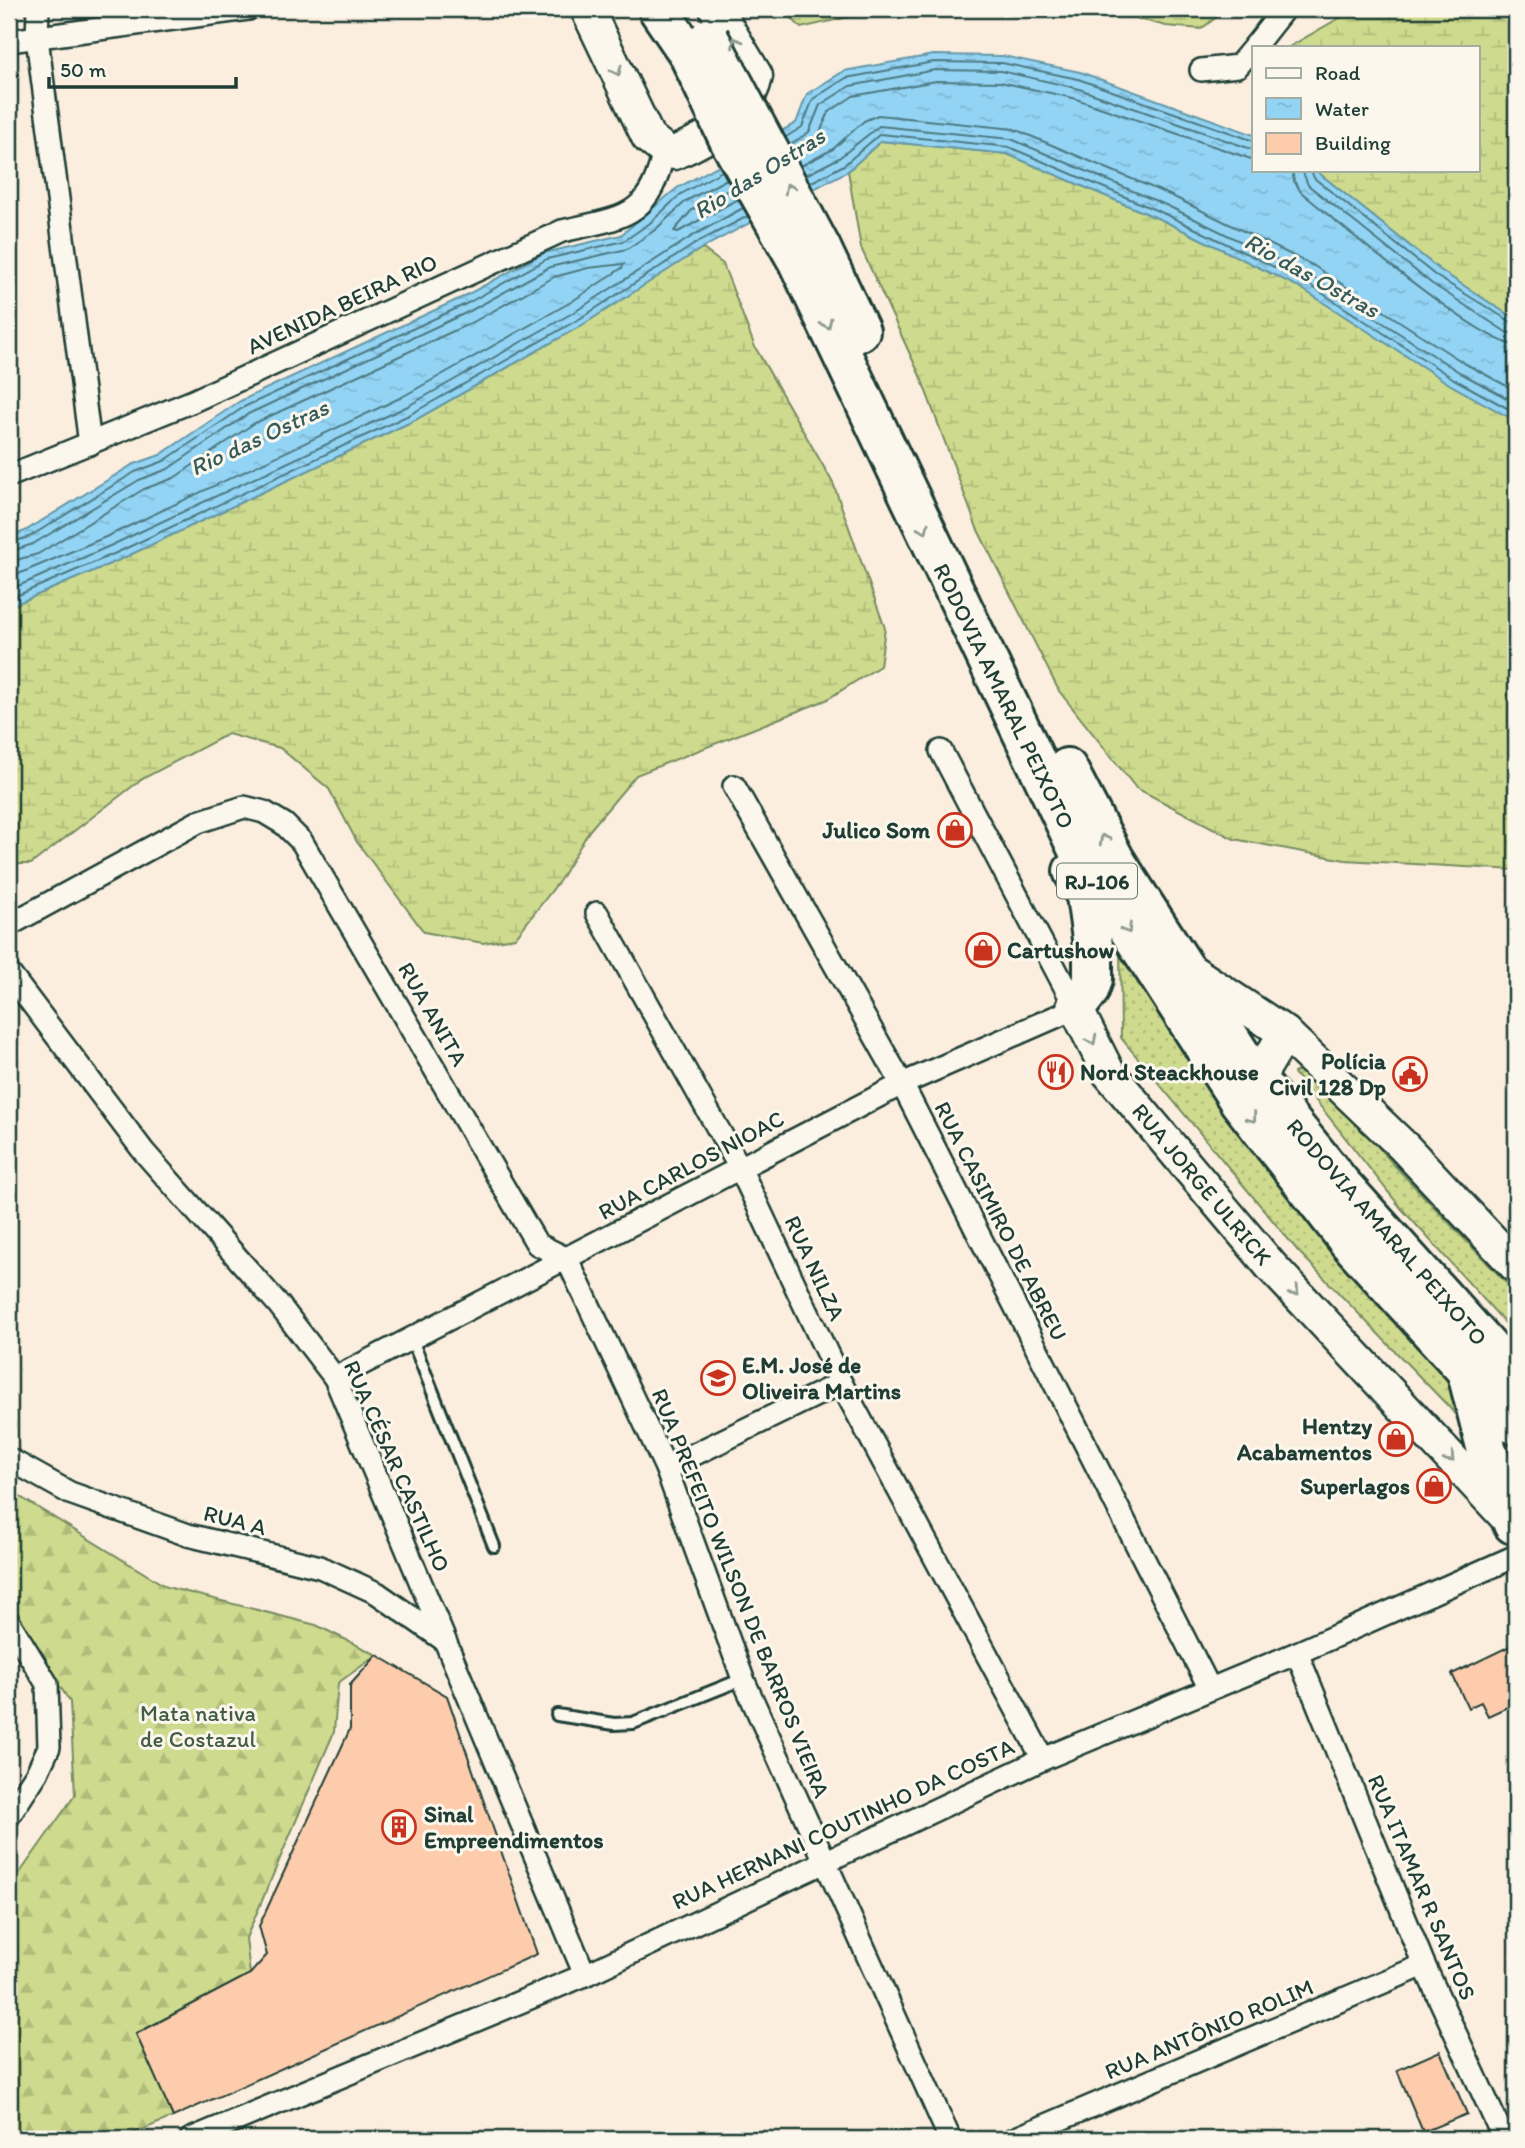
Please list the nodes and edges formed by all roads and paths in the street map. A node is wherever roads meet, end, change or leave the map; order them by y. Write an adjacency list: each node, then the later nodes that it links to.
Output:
1 (38, 9): 7 (street)
2 (248, 9): 7 (street)
3 (587, 9): 12 (main road, one-way to 12)
4 (658, 9): 6 (highway, RODOVIA AMARAL PEIXOTO / RJ-106)
5 (1284, 9): 9 (street)
6 (701, 27): 12 (main road, one-way to 6); 13 (highway, RODOVIA AMARAL PEIXOTO / RJ-106, bridge)
7 (37, 38): 8 (street); 14 (street)
8 (9, 41)
9 (1255, 46)
10 (1252, 49): 11 (street)
11 (1201, 70)
12 (664, 150): 14 (street, AVENIDA BEIRA RIO)
13 (809, 255): 17 (highway, RODOVIA AMARAL PEIXOTO / RJ-106, one-way to 17); 21 (highway, RODOVIA AMARAL PEIXOTO / RJ-106, one-way to 13)
14 (90, 444): 15 (street, AVENIDA BEIRA RIO)
15 (9, 476)
16 (942, 751): 23 (street, RUA JORGE ULRICK)
17 (1041, 775): 23 (highway); 31 (highway, RODOVIA AMARAL PEIXOTO / RJ-106, one-way to 31)
18 (734, 786): 26 (street, RUA CASIMIRO DE ABREU)
19 (597, 913): 27 (street, RUA NILZA)
20 (9, 925): 28 (street, RUA ANITA)
21 (1184, 966): 24 (main road); 25 (highway, RODOVIA AMARAL PEIXOTO / RJ-106)
22 (9, 973): 32 (street, RUA CÉSAR CASTILHO)
23 (1076, 1008): 26 (street, RUA CARLOS NIOAC); 38 (main road, RUA JORGE ULRICK, one-way to 38)
24 (1285, 1033): 25 (main road); 29 (main road)
25 (1257, 1080): 33 (highway, RODOVIA AMARAL PEIXOTO / RJ-106)
26 (902, 1084): 27 (street, RUA CARLOS NIOAC); 44 (street, RUA CASIMIRO DE ABREU)
27 (740, 1168): 28 (street, RUA CARLOS NIOAC); 34 (street, RUA NILZA)
28 (567, 1259): 30 (street, RUA CARLOS NIOAC); 37 (street, RUA PREFEITO WILSON DE BARROS VIEIRA)
29 (1516, 1266)
30 (411, 1337): 32 (street, RUA CARLOS NIOAC); 39 (lane)
31 (1468, 1375): 35 (highway, RODOVIA AMARAL PEIXOTO / RJ-106); 38 (highway)
32 (335, 1378): 41 (street, RUA CÉSAR CASTILHO)
33 (1516, 1378)
34 (841, 1383): 37 (street); 46 (street, RUA NILZA)
35 (1516, 1425)
36 (9, 1459): 41 (street, RUA A)
37 (666, 1468): 43 (street, RUA PREFEITO WILSON DE BARROS VIEIRA)
38 (1515, 1536): 42 (street, RUA HERNANI COUTINHO DA COSTA)
39 (494, 1546)
40 (9, 1622): 47 (street)
41 (444, 1640): 50 (street, RUA CÉSAR CASTILHO)
42 (1297, 1653): 44 (street, RUA HERNANI COUTINHO DA COSTA); 49 (street, RUA ITAMAR R SANTOS)
43 (743, 1679): 45 (lane); 48 (street, RUA PREFEITO WILSON DE BARROS VIEIRA)
44 (1209, 1688): 46 (street, RUA HERNANI COUTINHO DA COSTA)
45 (557, 1715)
46 (1043, 1759): 48 (street, RUA HERNANI COUTINHO DA COSTA)
47 (9, 1816)
48 (824, 1860): 50 (street, RUA HERNANI COUTINHO DA COSTA); 52 (street, RUA PREFEITO WILSON DE BARROS VIEIRA)
49 (1424, 1965): 53 (street, RUA ANTÔNIO ROLIM); 54 (street, RUA ITAMAR R SANTOS)
50 (585, 1975): 51 (street, RUA HERNANI COUTINHO DA COSTA)
51 (191, 2139)
52 (950, 2139)
53 (1014, 2139)
54 (1504, 2139)

